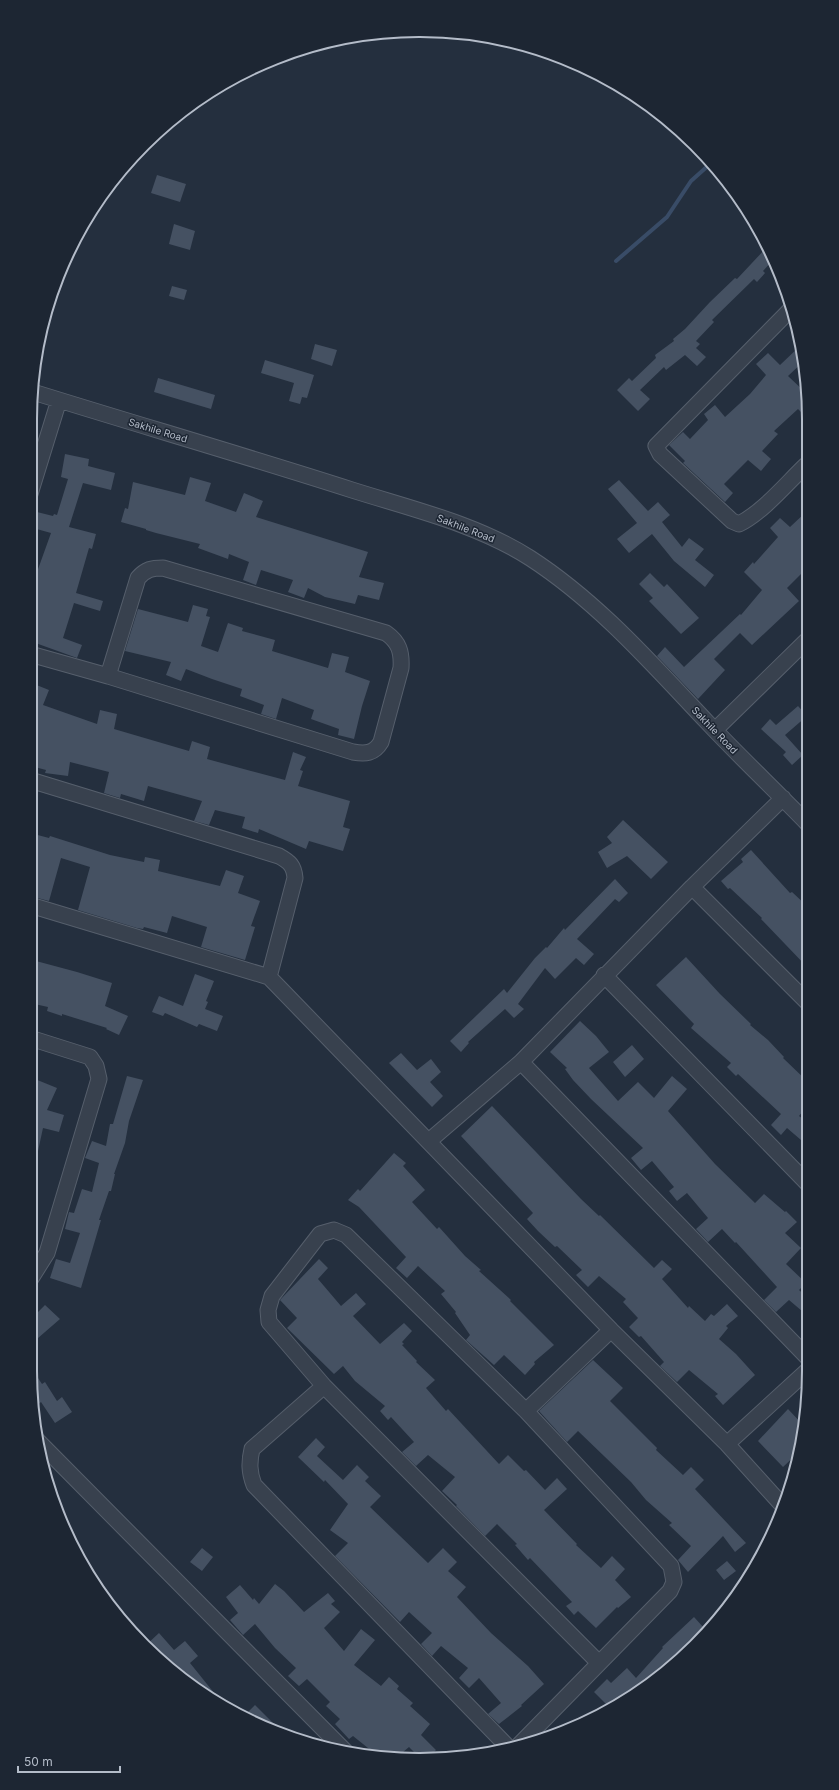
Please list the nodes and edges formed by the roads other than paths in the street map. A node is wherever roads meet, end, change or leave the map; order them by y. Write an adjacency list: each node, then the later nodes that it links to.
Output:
1 (787, 313): 4 (street)
2 (38, 394): 3 (street, Sakhile Road)
3 (59, 400): 5 (street); 9 (street, Sakhile Road)
4 (802, 469)
5 (37, 471)
6 (802, 644): 9 (street)
7 (37, 656): 8 (street)
8 (108, 676): 8 (street)
9 (715, 730): 11 (street, Sakhile Road)
10 (37, 782): 16 (street)
11 (783, 798): 12 (street, Sakhile Road); 13 (street)
12 (802, 818)
13 (692, 887): 15 (street); 17 (street)
14 (37, 907): 16 (street)
15 (604, 976): 19 (street); 21 (street)
16 (269, 977): 20 (street)
17 (802, 998)
18 (37, 1040): 22 (street)
19 (521, 1062): 20 (street); 24 (street)
20 (429, 1141): 23 (street)
21 (802, 1178)
22 (37, 1269)
23 (611, 1330): 27 (street); 28 (street)
24 (802, 1352)
25 (802, 1376): 28 (street)
26 (324, 1386): 27 (street); 31 (street); 33 (street)
27 (526, 1412): 31 (street)
28 (727, 1444): 30 (street)
29 (45, 1448): 34 (street)
30 (779, 1501)
31 (600, 1664): 32 (street)
32 (526, 1738)
33 (505, 1743)
34 (338, 1744)

